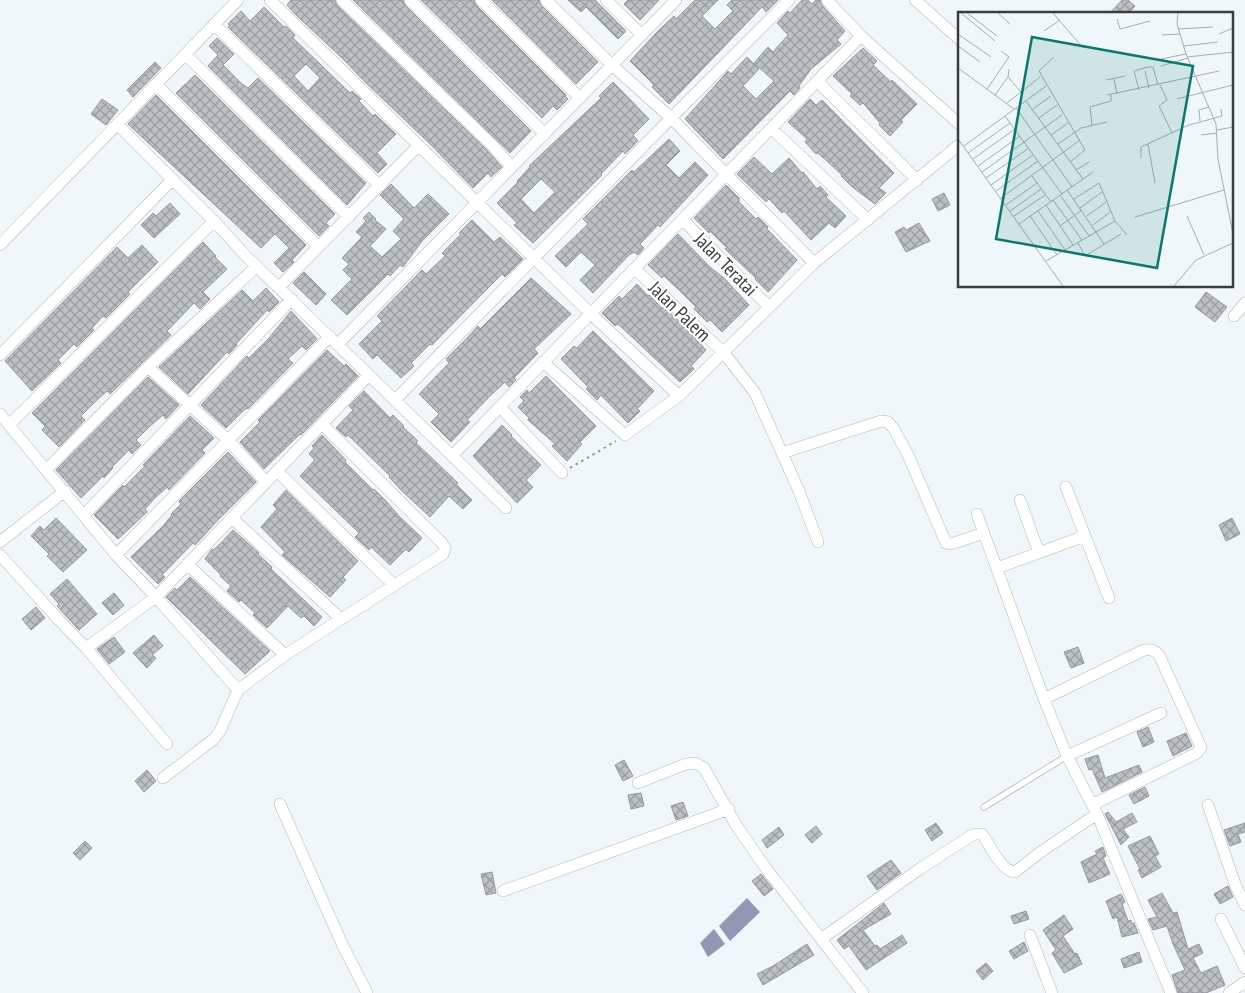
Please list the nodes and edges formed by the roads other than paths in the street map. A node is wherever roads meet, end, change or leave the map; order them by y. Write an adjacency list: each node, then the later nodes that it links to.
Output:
1 (238, 0): 12 (street)
2 (270, 0): 26 (street)
3 (342, 0): 28 (street)
4 (410, 0): 25 (street)
5 (481, 0): 20 (street)
6 (546, 0): 17 (street)
7 (606, 0): 13 (street)
8 (676, 0): 13 (street)
9 (789, 0): 21 (street)
10 (827, 0): 14 (street)
11 (915, 0): 15 (street)
12 (214, 24): 16 (street); 32 (street)
13 (642, 35): 17 (street)
14 (862, 36): 18 (street); 22 (street)
15 (958, 38)
16 (185, 54): 19 (street); 34 (street)
17 (612, 65): 20 (street); 21 (street)
18 (818, 82): 24 (street); 31 (street)
19 (156, 84): 23 (street); 39 (street)
20 (580, 98): 25 (street)
21 (671, 118): 29 (street); 40 (street)
22 (958, 123)
23 (117, 124): 30 (street); 38 (street)
24 (772, 129): 29 (street); 36 (street)
25 (545, 134): 28 (street)
26 (418, 146): 32 (street); 33 (street)
27 (958, 146): 31 (street)
28 (512, 168): 33 (street)
29 (726, 176): 35 (street); 41 (street)
30 (173, 179): 37 (street); 52 (street)
31 (917, 180): 36 (street)
32 (380, 186): 34 (street)
33 (476, 204): 40 (street); 50 (street)
34 (349, 217): 39 (street)
35 (683, 220): 43 (street); 47 (street, Jalan Teratai)
36 (868, 220): 41 (street)
37 (214, 221): 42 (street); 62 (street)
38 (0, 245)
39 (319, 247): 44 (street)
40 (534, 258): 48 (street); 57 (street)
41 (814, 263): 47 (street)
42 (257, 266): 44 (street); 54 (street)
43 (635, 269): 48 (street); 51 (street, Jalan Palem)
44 (279, 287): 45 (street)
45 (292, 299): 50 (street); 58 (street)
46 (1245, 303): 49 (street)
47 (769, 308): 51 (street)
48 (591, 314): 53 (street); 56 (street)
49 (1234, 316)
50 (334, 340): 55 (street); 63 (street)
51 (724, 353): 56 (street); 64 (street, Jalan Palem)
52 (0, 354)
53 (543, 362): 56 (street); 59 (street)
54 (148, 367): 58 (street); 66 (street)
55 (369, 375): 57 (street); 61 (street)
56 (680, 396)
57 (395, 400): 65 (street)
58 (190, 405): 63 (street); 75 (street)
59 (500, 407): 65 (street); 68 (street)
60 (0, 414): 62 (street)
61 (322, 424): 67 (street); 86 (street)
62 (9, 425): 66 (street)
63 (228, 440): 69 (street); 83 (street)
64 (782, 453): 77 (street); 80 (street, Jalan Palem)
65 (452, 456): 73 (street)
66 (46, 469): 71 (street)
67 (277, 471): 69 (street); 86 (street)
68 (562, 472)
69 (266, 482): 76 (street)
70 (1066, 487): 78 (street)
71 (65, 491): 75 (street); 79 (street)
72 (1020, 500): 81 (street)
73 (506, 508)
74 (977, 514): 77 (street)
75 (84, 515): 83 (street)
76 (232, 518): 84 (street); 89 (street)
77 (984, 533): 85 (street)
78 (1085, 536): 81 (street); 88 (street)
79 (0, 542)
80 (818, 542)
81 (1039, 553): 85 (street)
82 (0, 555): 90 (street)
83 (116, 555): 87 (street)
84 (187, 564): 87 (street); 91 (street)
85 (997, 568): 93 (street)
86 (394, 585): 89 (street)
87 (156, 597): 90 (street); 92 (street)
88 (1109, 598)
89 (340, 619): 91 (street)
90 (86, 648): 95 (street)
91 (285, 655): 92 (street)
92 (238, 690): 97 (street)
93 (1044, 699): 96 (street); 103 (street)
94 (1161, 712): 96 (street)
95 (167, 744)
96 (1067, 756): 101 (lane); 103 (street)
97 (163, 778)
98 (638, 783): 102 (street)
99 (280, 804): 111 (street)
100 (1208, 805): 105 (street)
101 (984, 807)
102 (729, 809): 104 (street); 108 (street)
103 (1094, 810): 108 (street); 114 (street)
104 (503, 891)
105 (1245, 905)
106 (1221, 919): 109 (street)
107 (1030, 935): 113 (street)
108 (821, 939): 112 (street)
109 (1245, 968)
110 (1245, 982): 115 (street)
111 (368, 993)
112 (863, 993)
113 (1052, 993)
114 (1172, 993)
115 (1229, 993)

